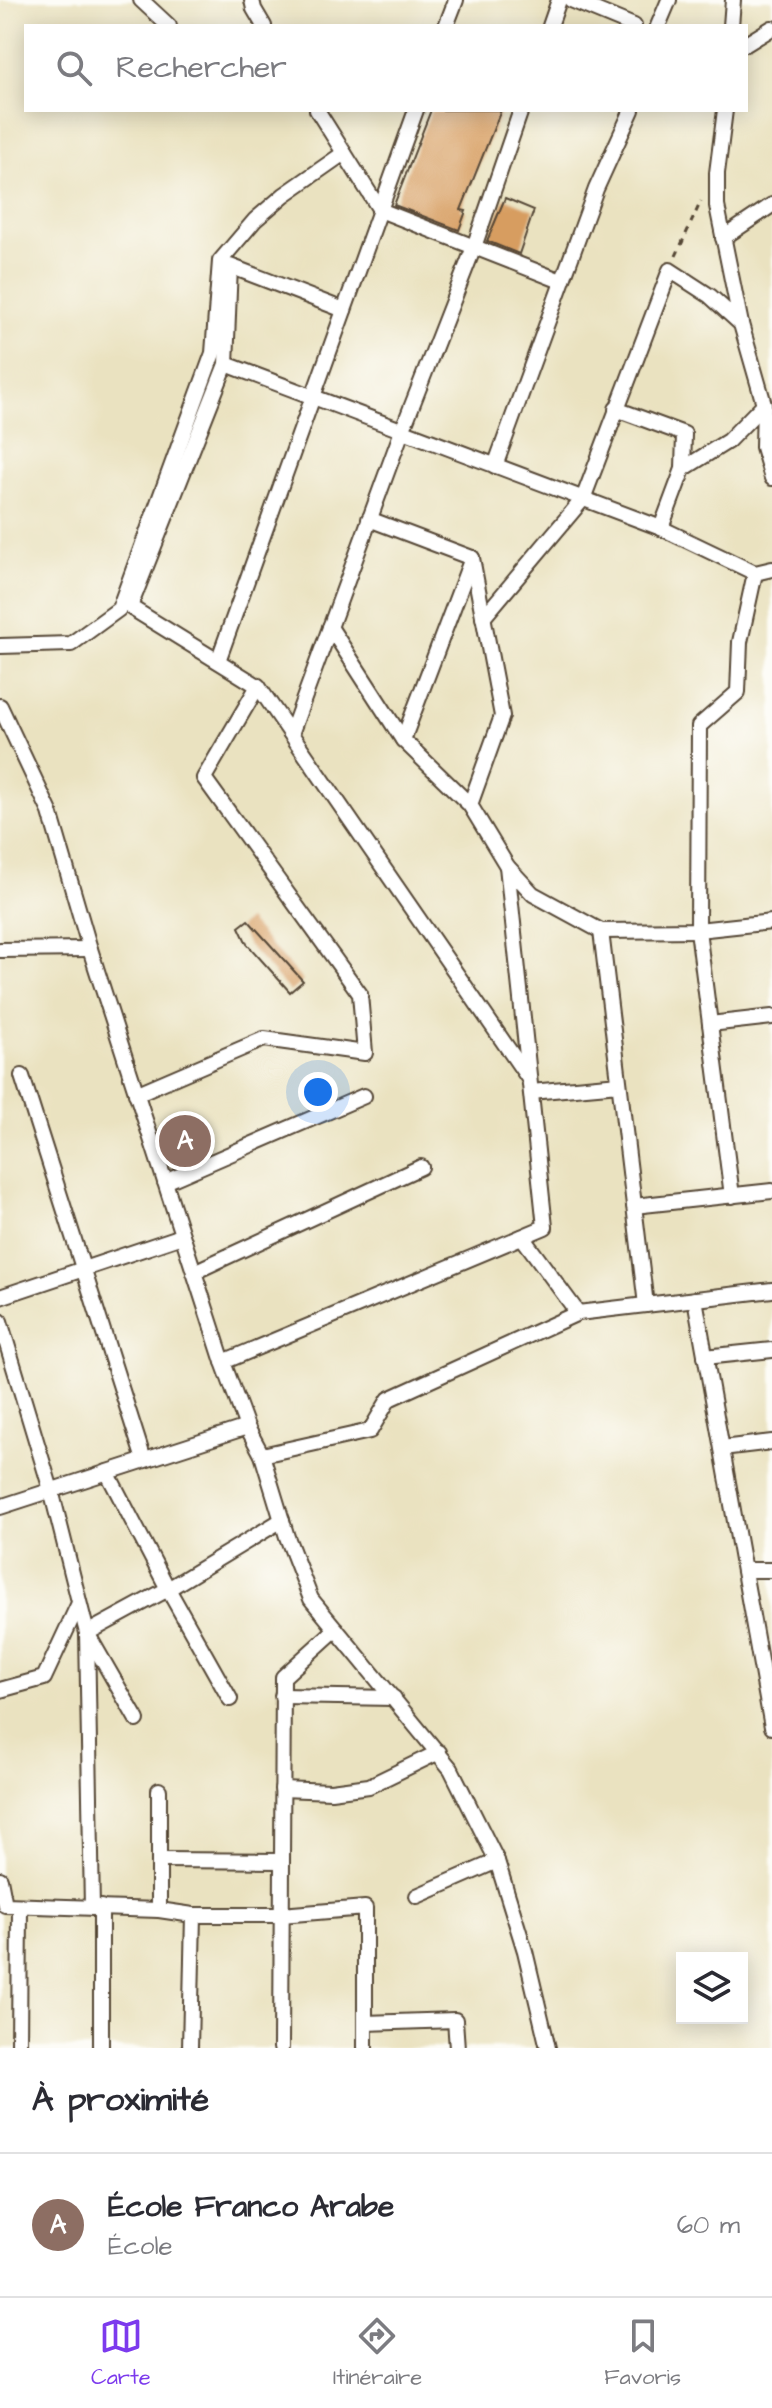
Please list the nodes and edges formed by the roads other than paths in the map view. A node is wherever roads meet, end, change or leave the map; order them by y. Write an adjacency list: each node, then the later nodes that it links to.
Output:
1 (141, 0): 8 (street)
2 (456, 0): 10 (street)
3 (559, 0): 11 (street)
4 (571, 0): 12 (street)
5 (669, 0): 13 (street)
6 (733, 0): 14 (street)
7 (257, 3): 9 (street)
8 (167, 24)
9 (263, 24)
10 (447, 24)
11 (551, 24)
12 (629, 24)
13 (659, 24)
14 (731, 24)
15 (772, 28): 16 (street)
16 (748, 43)
17 (318, 112): 22 (street)
18 (415, 112): 24 (street)
19 (520, 112): 26 (street)
20 (631, 112): 27 (street)
21 (725, 112): 25 (street)
22 (344, 153): 24 (street); 46 (street)
23 (772, 205): 25 (street)
24 (380, 210): 26 (street); 28 (street)
25 (723, 238): 29 (street)
26 (474, 247): 27 (street); 34 (street)
27 (561, 281): 35 (street)
28 (344, 310): 30 (street); 31 (street)
29 (741, 324): 32 (street); 33 (street)
30 (226, 364): 31 (street); 47 (street)
31 (313, 397): 34 (street); 47 (street)
32 (764, 404): 36 (street); 37 (street)
33 (616, 409): 36 (street); 38 (street)
34 (402, 431): 35 (street); 39 (street)
35 (495, 466): 38 (street)
36 (683, 469): 40 (street)
37 (772, 478)
38 (583, 499): 40 (street); 44 (street)
39 (369, 519): 41 (street); 45 (street)
40 (661, 528): 43 (street)
41 (472, 558): 44 (street); 51 (street)
42 (772, 569): 43 (street)
43 (755, 573): 55 (street)
44 (483, 618): 52 (street)
45 (330, 627): 50 (street); 51 (street)
46 (0, 646)
47 (218, 661): 48 (street)
48 (258, 686): 50 (street); 64 (street)
49 (0, 706): 57 (street)
50 (291, 734): 63 (street)
51 (403, 740): 52 (street)
52 (470, 805): 53 (street)
53 (507, 866): 56 (street); 63 (street)
54 (772, 922): 55 (street)
55 (698, 930): 56 (street); 60 (street)
56 (601, 931): 62 (street)
57 (90, 949): 58 (street); 64 (street)
58 (0, 950)
59 (772, 1017): 60 (street)
60 (710, 1024): 69 (street)
61 (22, 1076): 73 (street)
62 (619, 1084): 63 (street); 70 (street)
63 (530, 1085): 72 (street)
64 (136, 1094): 67 (street)
65 (364, 1096): 67 (street)
66 (421, 1167): 74 (street)
67 (165, 1182): 71 (street)
68 (772, 1191): 69 (street)
69 (732, 1196): 70 (street)
70 (634, 1206): 78 (street)
71 (182, 1236): 73 (street); 74 (street)
72 (522, 1237): 79 (street); 83 (street)
73 (83, 1269): 76 (street); 88 (street)
74 (194, 1272): 83 (street)
75 (772, 1290): 77 (street)
76 (0, 1297)
77 (695, 1299): 78 (street); 82 (street)
78 (646, 1305): 79 (street)
79 (578, 1313): 87 (street)
80 (0, 1321): 90 (street)
81 (772, 1350): 82 (street)
82 (705, 1357): 86 (street)
83 (223, 1362): 84 (street)
84 (247, 1427): 87 (street); 88 (street)
85 (772, 1442): 86 (street)
86 (722, 1448): 93 (street)
87 (262, 1455): 92 (street)
88 (144, 1460): 89 (street)
89 (107, 1472): 90 (street); 95 (street)
90 (51, 1490): 91 (street); 96 (street)
91 (0, 1507)
92 (282, 1520): 95 (street); 97 (street)
93 (744, 1570): 94 (street); 104 (street)
94 (772, 1570)
95 (168, 1589): 98 (street); 102 (street)
96 (79, 1603): 98 (street); 99 (street)
97 (336, 1629): 100 (street); 101 (street)
98 (87, 1633): 103 (street); 114 (street)
99 (0, 1690)
100 (282, 1696): 101 (street); 106 (street)
101 (394, 1698): 105 (street)
102 (230, 1699)
103 (137, 1720)
104 (772, 1727)
105 (439, 1752): 106 (street); 110 (street)
106 (282, 1789): 109 (street)
107 (159, 1790): 108 (street)
108 (159, 1860): 109 (street); 115 (street)
109 (282, 1861): 117 (street)
110 (497, 1861): 112 (street); 125 (street)
111 (0, 1879): 113 (street)
112 (417, 1896)
113 (20, 1906): 114 (street); 119 (street)
114 (96, 1908): 115 (street); 120 (street)
115 (159, 1910): 116 (street)
116 (193, 1915): 117 (street); 121 (street)
117 (281, 1915): 118 (street); 122 (street)
118 (365, 2023): 123 (street); 124 (street)
119 (19, 2048)
120 (101, 2048)
121 (190, 2048)
122 (281, 2048)
123 (365, 2048)
124 (457, 2048)
125 (548, 2048)

